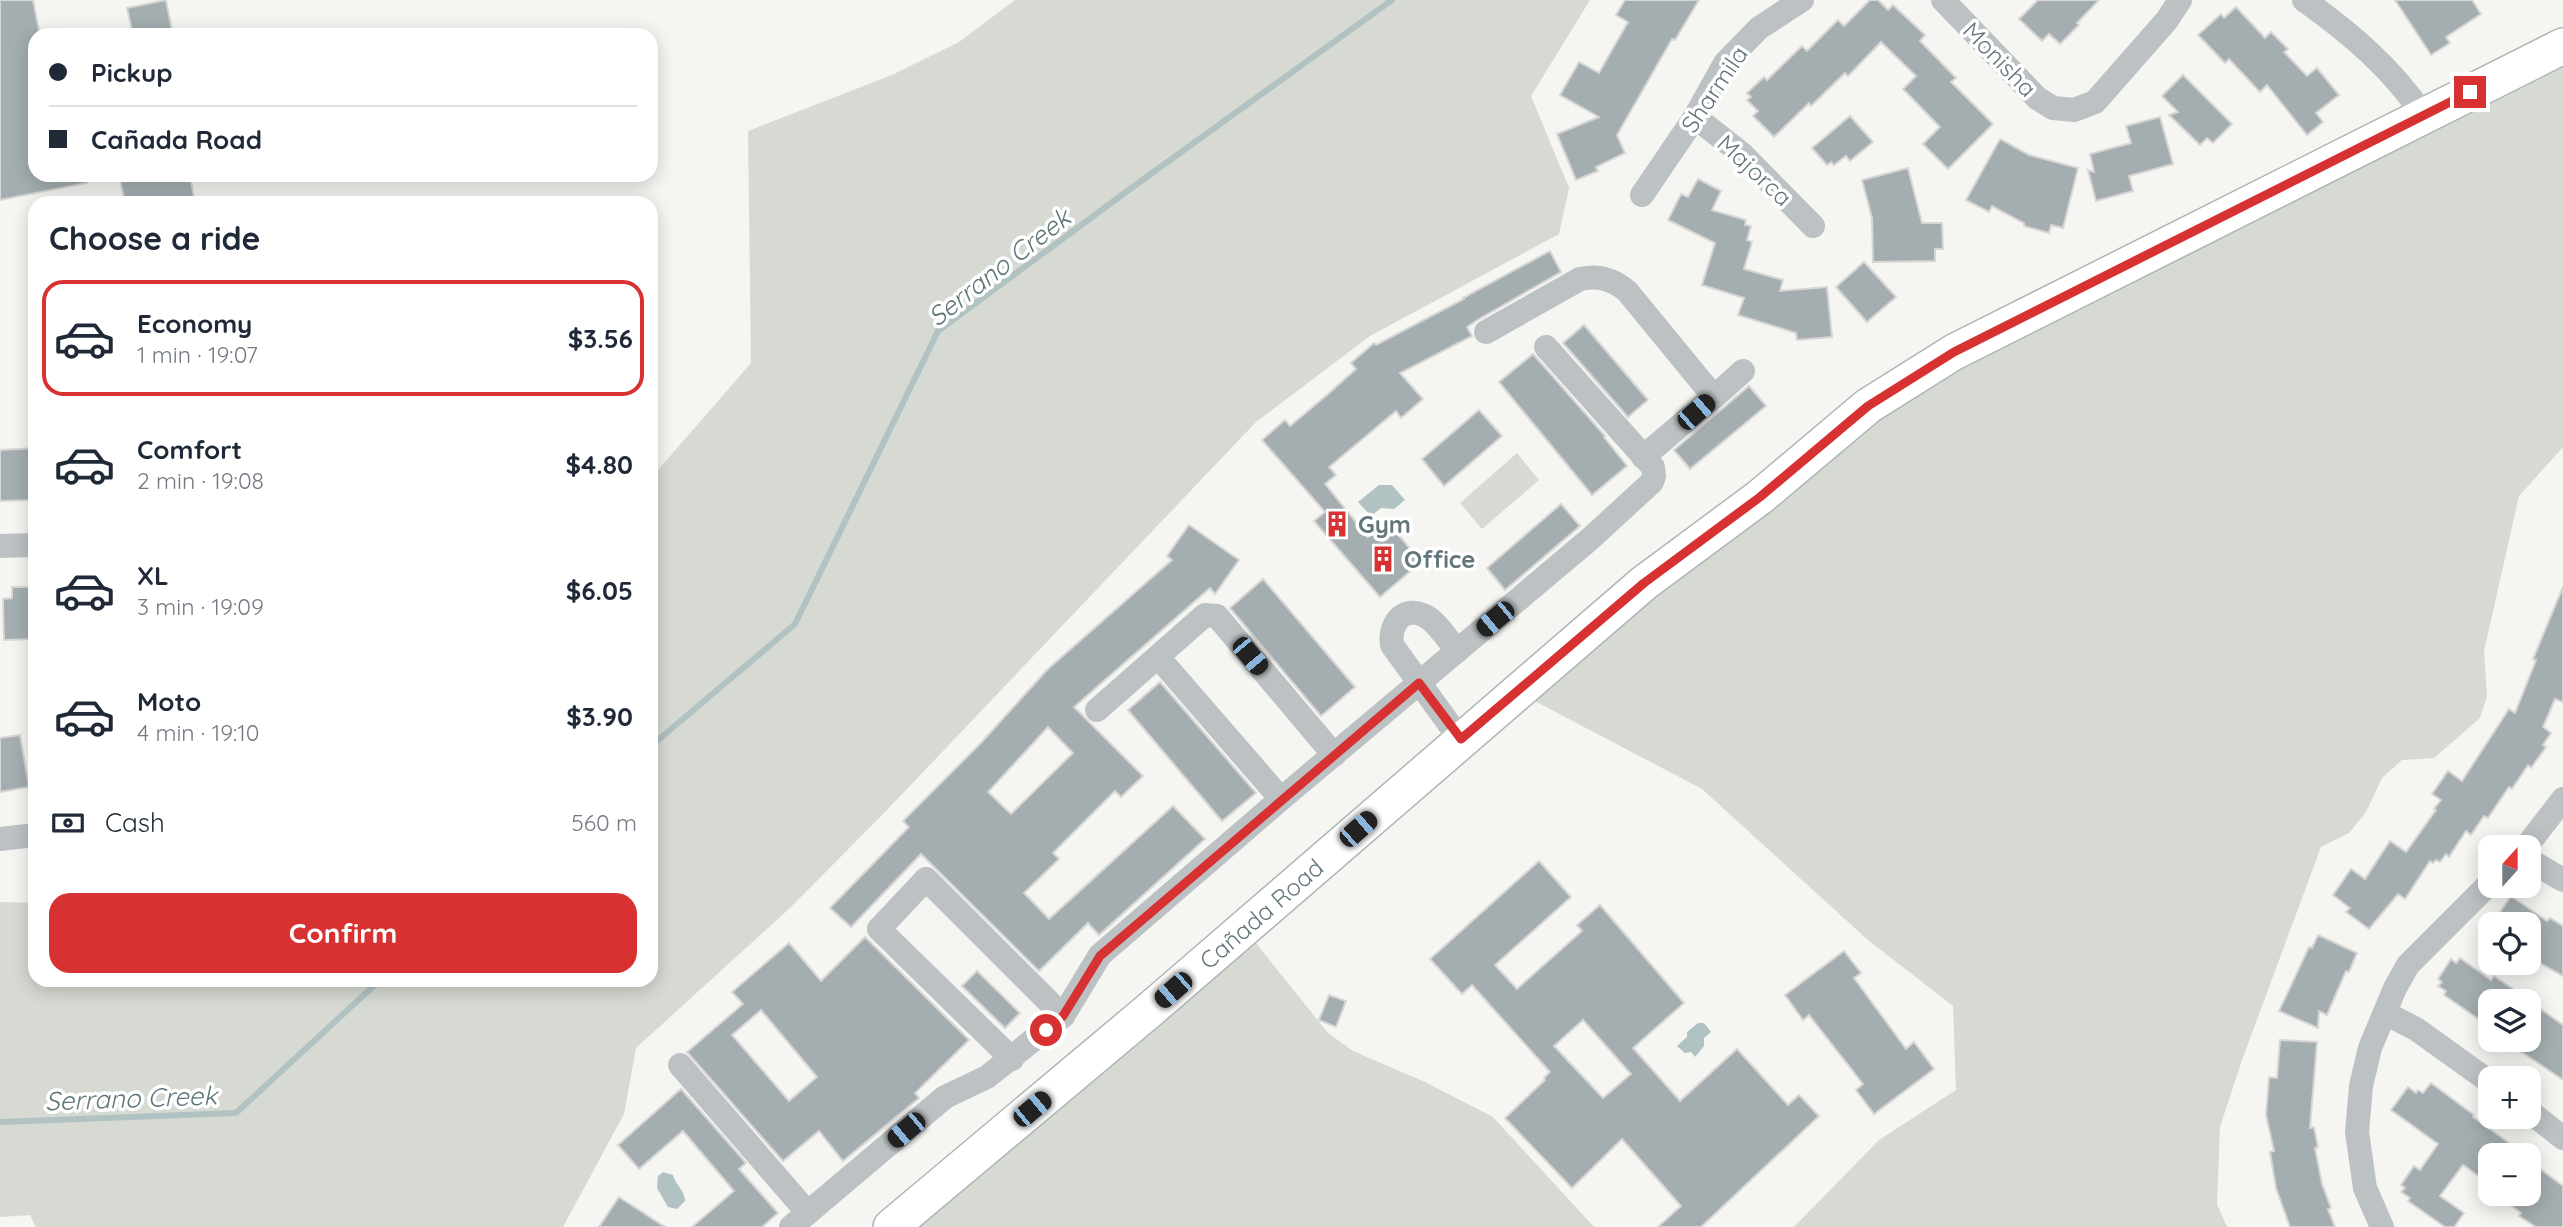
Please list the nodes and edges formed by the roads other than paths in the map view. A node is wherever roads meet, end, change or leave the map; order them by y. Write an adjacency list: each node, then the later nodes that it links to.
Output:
1 (1802, 0): 7 (street, Sharmila)
2 (1943, 0): 3 (street, Monisha)
3 (2180, 0)
4 (2304, 0): 6 (street)
5 (2563, 46): 6 (street, Cañada Road)
6 (2423, 115): 21 (street, Cañada Road)
7 (1695, 117): 8 (street, Sharmila); 9 (street, Majorca)
8 (1642, 195)
9 (1812, 226)
10 (1486, 331): 13 (street)
11 (1546, 347): 14 (street)
12 (1743, 370): 13 (street)
13 (1714, 397): 14 (street)
14 (1643, 457): 17 (street)
15 (28, 545): 16 (street)
16 (0, 546)
17 (1457, 651): 19 (street); 19 (street)
18 (1158, 657): 20 (street); 22 (street); 23 (street)
19 (1419, 683): 21 (street); 22 (street)
20 (1097, 710)
21 (1461, 739): 39 (street, Cañada Road)
22 (1334, 755): 23 (street)
23 (1281, 799): 32 (street)
24 (2563, 799): 25 (street)
25 (2535, 835)
26 (28, 836): 27 (street)
27 (0, 839)
28 (2541, 867): 29 (street)
29 (2563, 880)
30 (2478, 895): 31 (street)
31 (2385, 1013): 35 (street); 40 (street)
32 (1063, 1016): 33 (street); 33 (street)
33 (1012, 1059): 38 (street)
34 (680, 1065): 38 (street)
35 (2478, 1073)
36 (2541, 1121): 37 (street)
37 (2563, 1138)
38 (799, 1220)
39 (891, 1227)
40 (2382, 1227)

